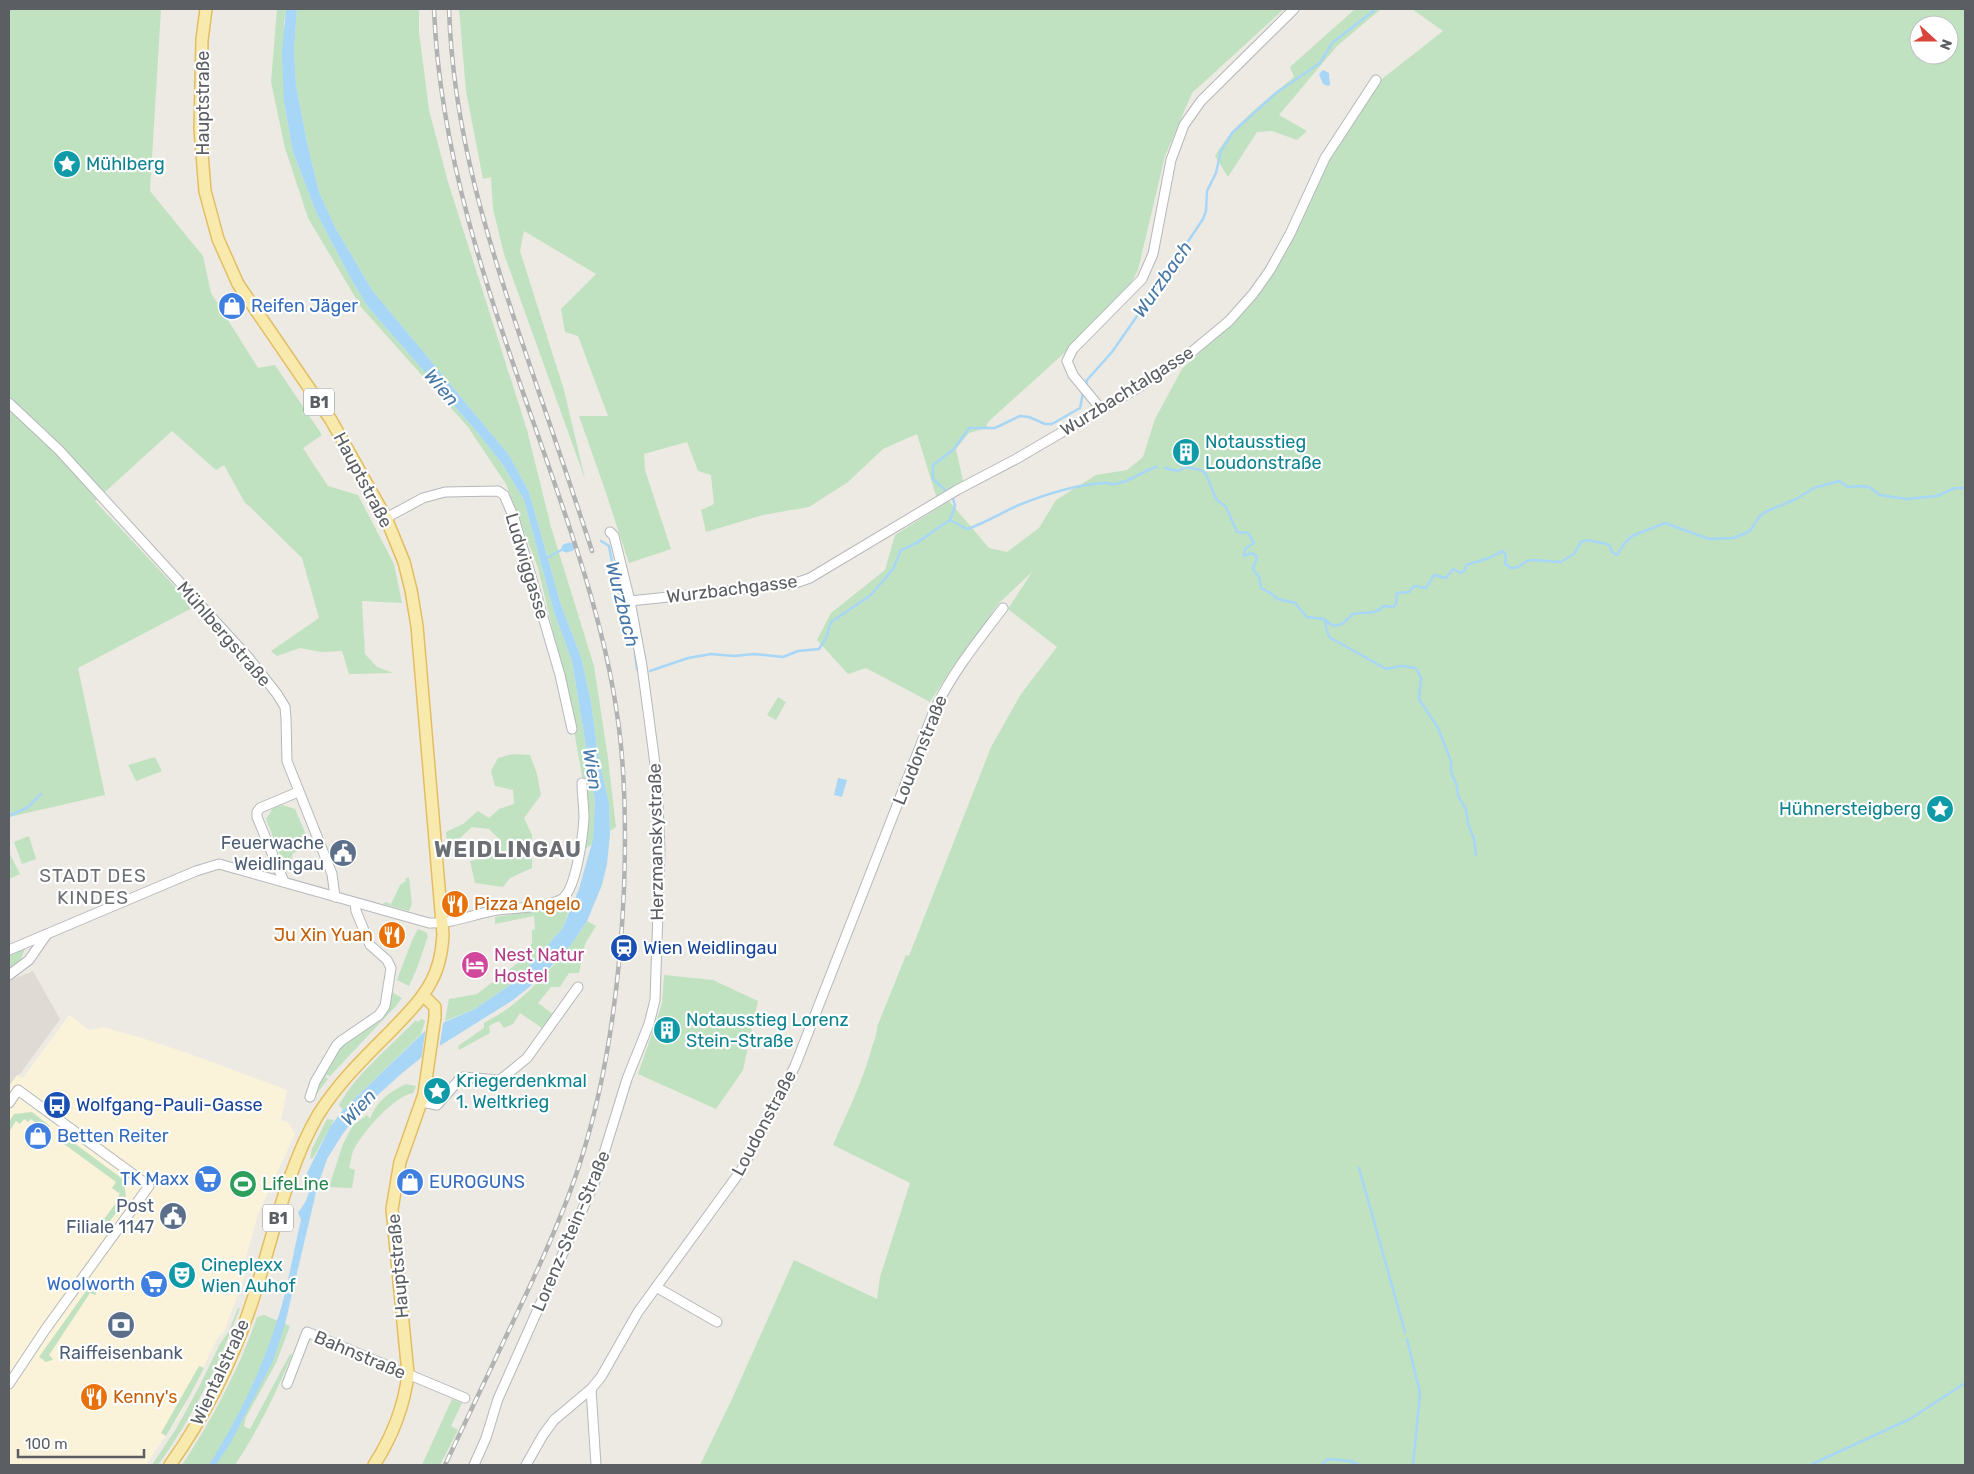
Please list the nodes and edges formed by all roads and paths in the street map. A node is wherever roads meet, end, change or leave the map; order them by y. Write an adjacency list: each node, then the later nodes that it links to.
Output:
1 (206, 9): 7 (main road, Hauptstraße / B1)
2 (1294, 9): 5 (street)
3 (1376, 80): 5 (street, Wurzbachtalgasse)
4 (9, 403): 13 (street, Mühlbergstraße)
5 (1101, 409): 6 (street, Wurzbachtalgasse)
6 (940, 502): 9 (street, Wurzbachgasse)
7 (386, 518): 11 (street, Ludwiggasse); 17 (main road, Hauptstraße / B1)
8 (610, 532): 9 (street)
9 (630, 601): 20 (street, Herzmanskystraße)
10 (1002, 608): 27 (street, Loudonstraße)
11 (572, 730)
12 (582, 783): 17 (street)
13 (298, 792): 14 (street); 15 (street, Mühlbergstraße)
14 (284, 882): 15 (street); 18 (street)
15 (335, 897): 16 (street)
16 (355, 903): 17 (street); 24 (street)
17 (443, 922): 23 (main road, B1)
18 (48, 934): 19 (street); 21 (street)
19 (9, 950)
20 (657, 974): 36 (street, Lorenz-Stein-Straße)
21 (9, 975)
22 (578, 987): 25 (street)
23 (423, 995): 25 (main road, Hauptstraße); 34 (main road, Wientalstraße / B1)
24 (310, 1097)
25 (422, 1102): 29 (main road, Hauptstraße)
26 (9, 1103): 30 (street)
27 (656, 1287): 28 (street); 32 (street, Loudonstraße)
28 (717, 1322)
29 (408, 1374): 31 (street, Bahnstraße); 33 (street, Bahnstraße); 35 (main road, Hauptstraße)
30 (9, 1384)
31 (287, 1384)
32 (591, 1389): 37 (street, Loudonstraße); 38 (street)
33 (465, 1398)
34 (170, 1465)
35 (374, 1465)
36 (474, 1465)
37 (526, 1465)
38 (596, 1465)

